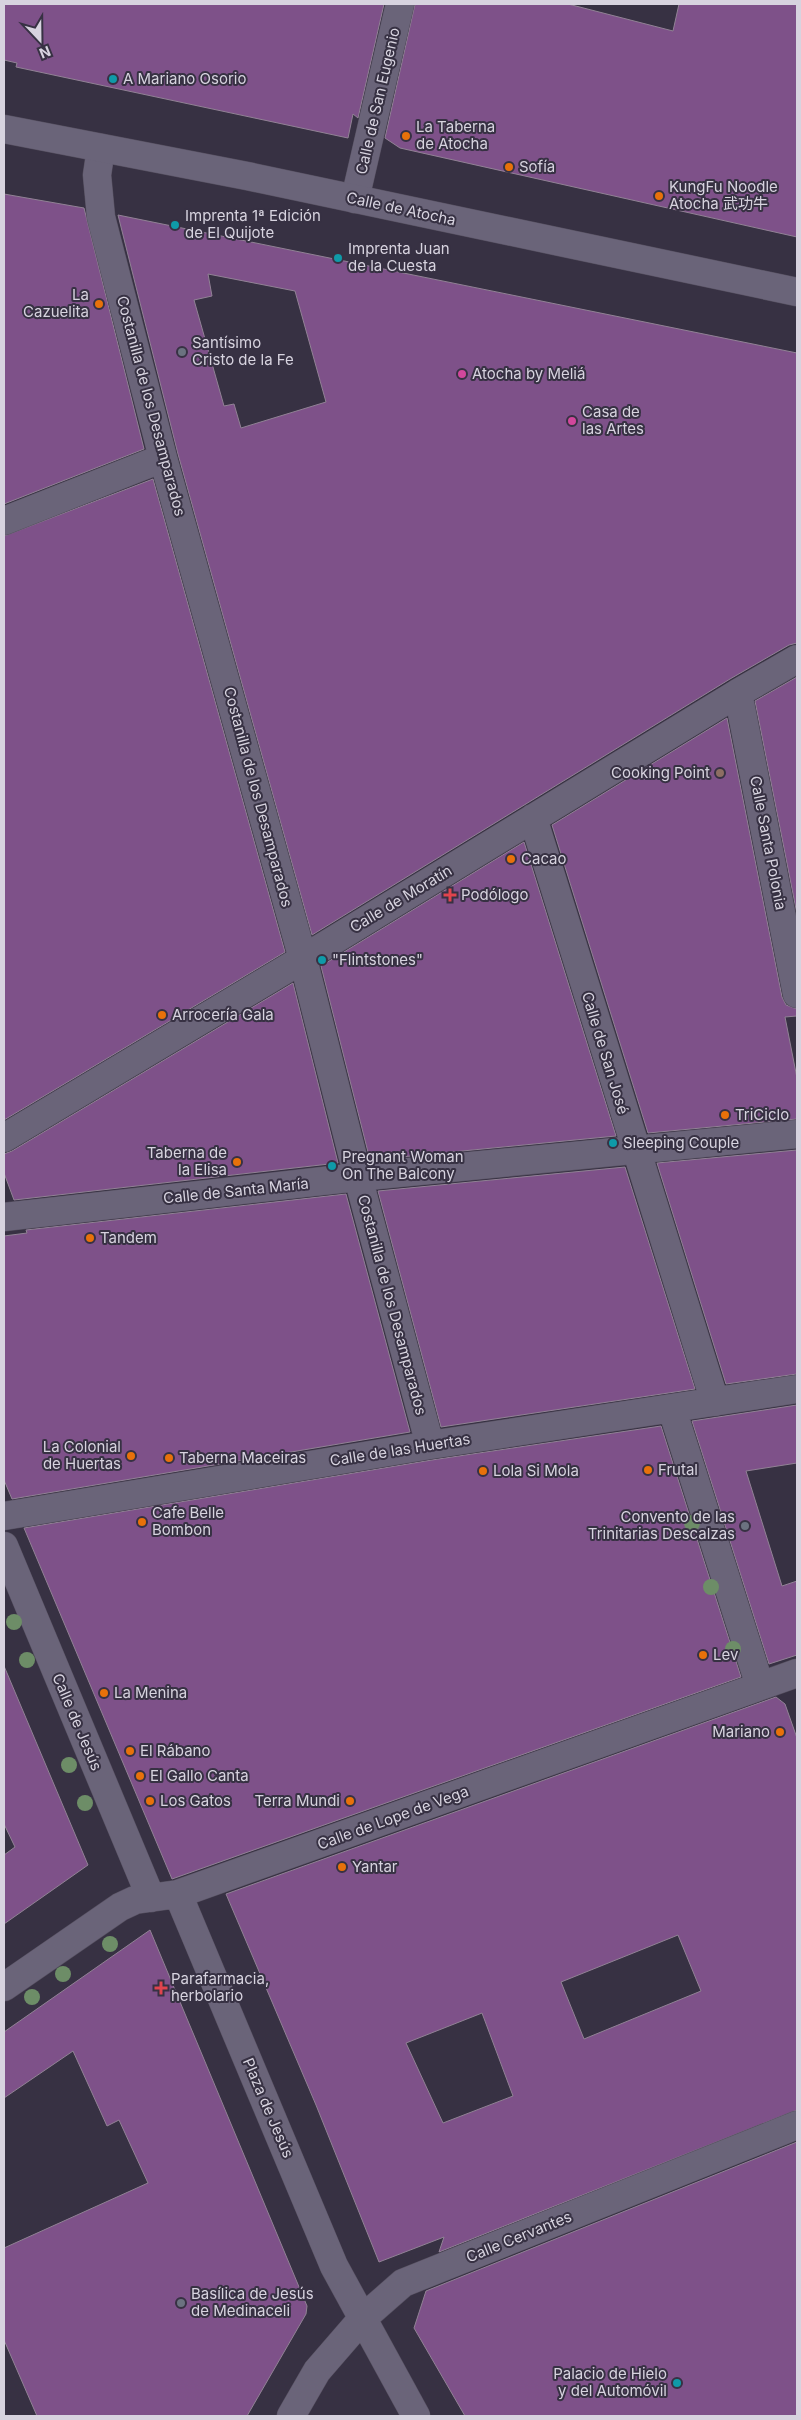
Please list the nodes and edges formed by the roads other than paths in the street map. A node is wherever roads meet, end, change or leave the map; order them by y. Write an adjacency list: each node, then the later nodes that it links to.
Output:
1 (400, 4): 4 (street, Calle de San Eugenio)
2 (4, 129): 3 (street, Calle de Atocha)
3 (101, 148): 4 (street, Calle de Atocha); 6 (street, Costanilla de los Desamparados)
4 (355, 199): 5 (street, Calle de Atocha)
5 (797, 292)
6 (164, 458): 7 (street); 11 (street, Costanilla de los Desamparados)
7 (4, 521)
8 (797, 659): 9 (street, Calle de Moratín)
9 (738, 693): 10 (street, Calle de Moratín); 12 (street, Calle Santa Polonia)
10 (533, 818): 11 (street, Calle de Moratín); 15 (street, Calle de San José)
11 (303, 959): 14 (street, Calle de Moratín); 16 (street, Costanilla de los Desamparados)
12 (797, 994)
13 (797, 1134): 15 (street, Calle de Santa María)
14 (4, 1138)
15 (636, 1151): 16 (street, Calle de Santa María); 19 (street, Calle de San José)
16 (358, 1178): 17 (street, Calle de Santa María); 21 (street, Costanilla de los Desamparados)
17 (4, 1217)
18 (797, 1389): 19 (street, Calle de las Huertas)
19 (714, 1402): 20 (street, Calle de las Huertas)
20 (672, 1409): 21 (street, Calle de las Huertas); 25 (street)
21 (430, 1445): 22 (street, Calle de las Huertas)
22 (4, 1516)
23 (4, 1546): 27 (street, Calle de Jesús)
24 (797, 1673): 25 (street, Calle de Lope de Vega)
25 (760, 1686): 26 (street, Calle de Lope de Vega)
26 (178, 1894): 27 (street, Calle de Lope de Vega); 30 (street, Plaza de Jesús)
27 (151, 1898): 28 (street, Calle de Lope de Vega)
28 (4, 1987)
29 (797, 2125): 30 (street, Calle Cervantes)
30 (362, 2319): 31 (street, Calle Cervantes); 32 (street, Plaza de Jesús)
31 (291, 2416)
32 (416, 2416)

